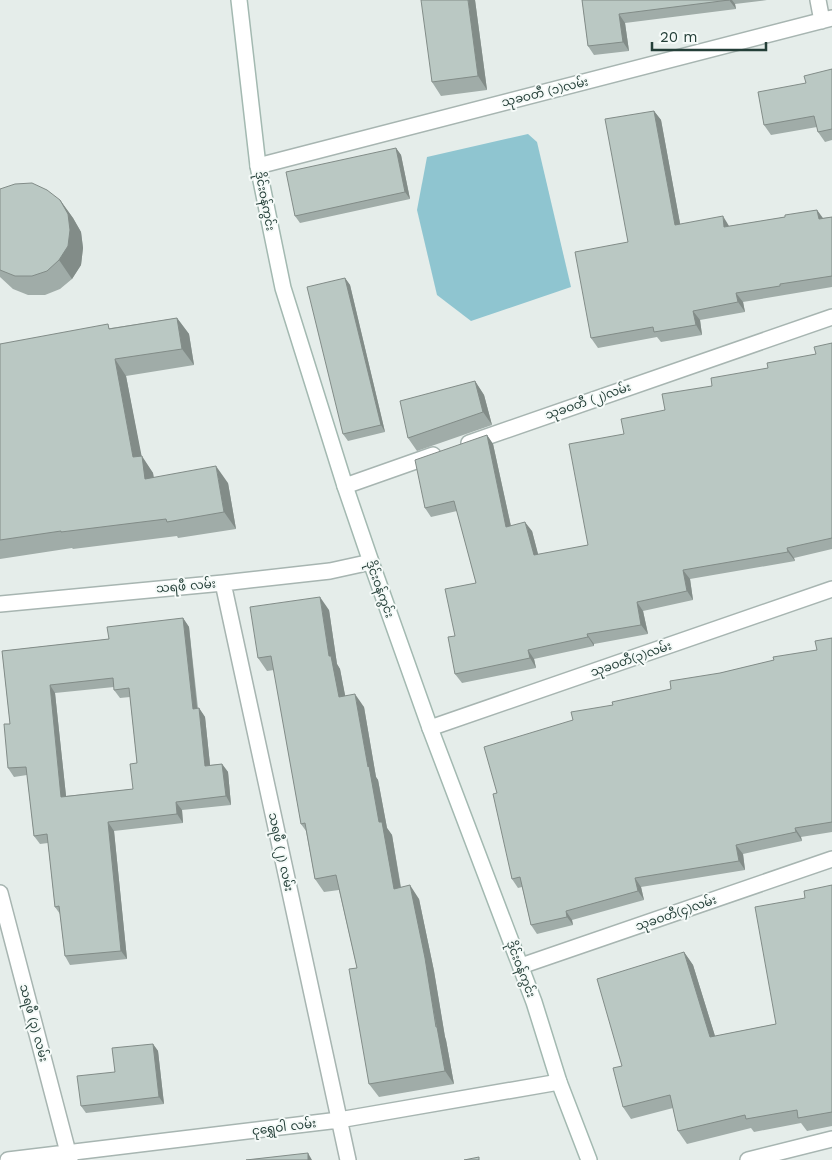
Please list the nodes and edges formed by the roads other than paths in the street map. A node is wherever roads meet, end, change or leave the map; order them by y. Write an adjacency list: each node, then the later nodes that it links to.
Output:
1 (239, 0): 4 (street, ဒိုင်းဝန်ကွင်း)
2 (818, 0): 3 (street)
3 (827, 19): 4 (street, သုခဝတီ (၁)လမ်း)
4 (258, 166): 6 (street, ဒိုင်းဝန်ကွင်း)
5 (832, 317): 6 (street, သုခဝတီ (၂)လမ်း)
6 (344, 486): 7 (street, ဒိုင်းဝန်ကွင်း)
7 (371, 562): 8 (street, သရဖီ လမ်း); 11 (street, ဒိုင်းဝန်ကွင်း)
8 (223, 583): 10 (street, သရဖီ လမ်း); 16 (street, သရဖီ (၂) လမ်း)
9 (832, 589): 11 (street, သုခဝတီ(၃)လမ်း)
10 (0, 604)
11 (430, 728): 14 (street, ဒိုင်းဝန်ကွင်း)
12 (832, 859): 14 (street, သုခဝတီ(၄)လမ်း)
13 (0, 893): 18 (street, သရဖီ (၃) လမ်း)
14 (521, 966): 15 (street, ဒိုင်းဝန်ကွင်း)
15 (560, 1082): 16 (street, ငုရွှေဝါ လမ်း); 21 (street, ဒိုင်းဝန်ကွင်း)
16 (339, 1120): 18 (street, ငုရွှေဝါ လမ်း); 20 (street, သရဖီ (၂) လမ်း)
17 (832, 1139): 22 (street)
18 (69, 1156): 19 (street, ငုရွှေဝါ လမ်း)
19 (8, 1160)
20 (348, 1160)
21 (588, 1160)
22 (748, 1160)

